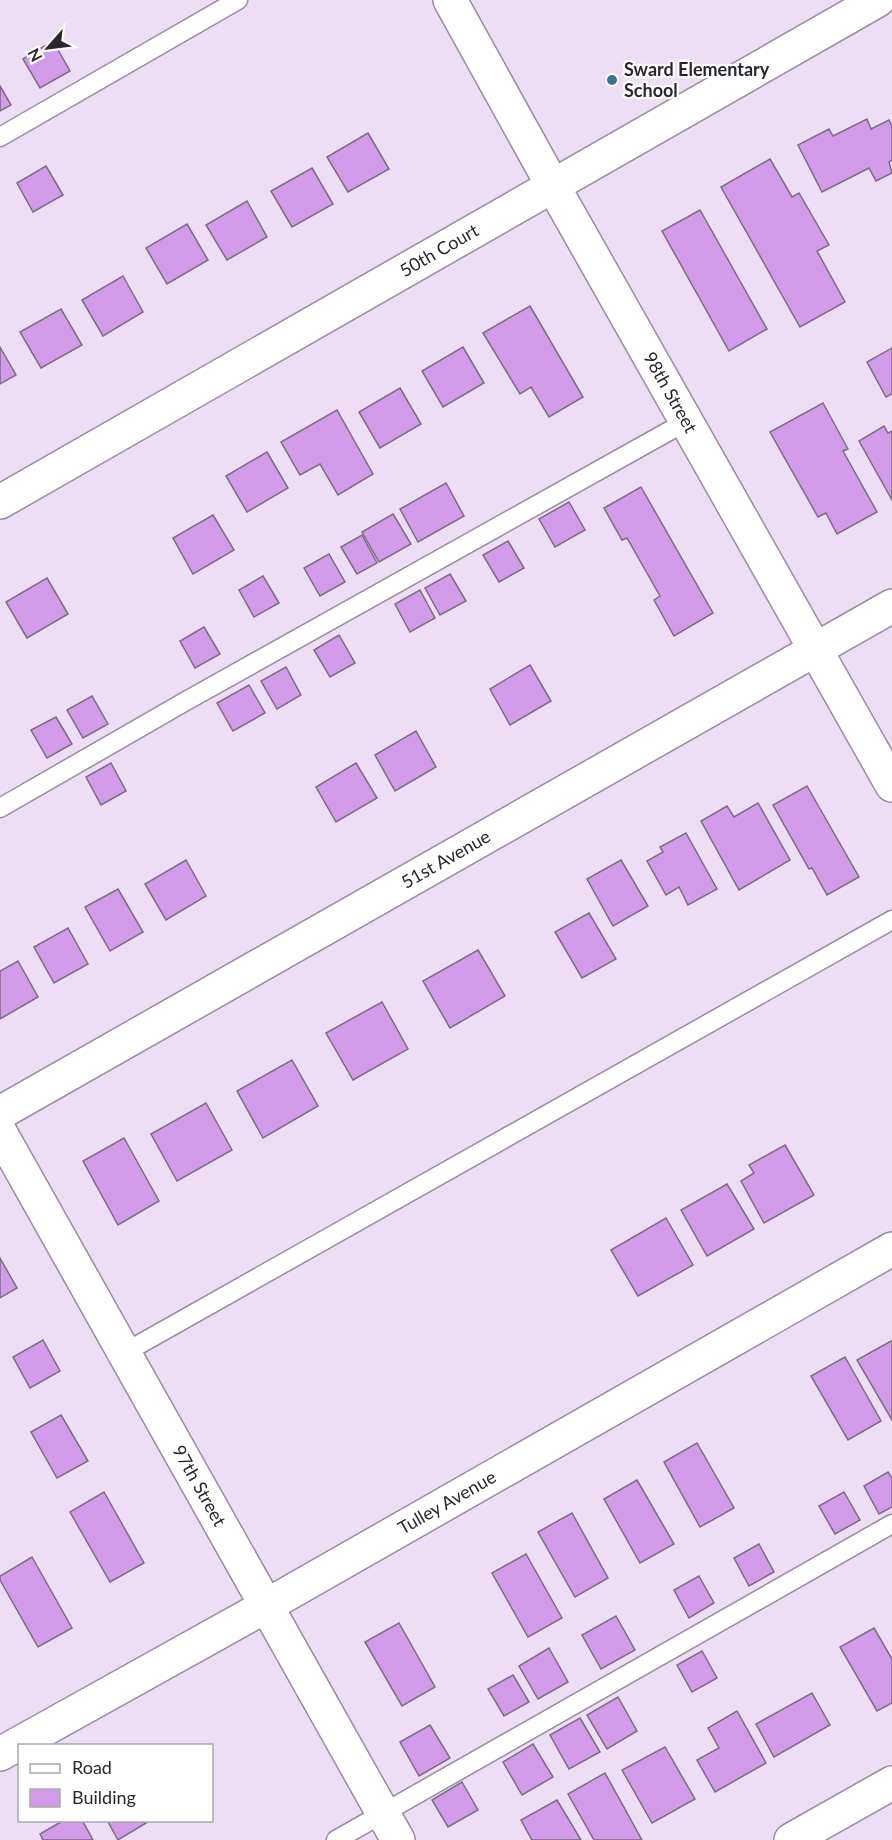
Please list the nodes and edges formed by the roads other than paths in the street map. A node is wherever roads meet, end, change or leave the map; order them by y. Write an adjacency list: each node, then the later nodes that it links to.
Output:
1 (238, 0): 4 (lane)
2 (450, 0): 5 (street, 98th Street)
3 (878, 0): 5 (street, 50th Court)
4 (0, 137)
5 (553, 186): 6 (street, 98th Street); 7 (street, 50th Court)
6 (687, 421): 9 (street, 98th Street); 11 (lane)
7 (0, 502)
8 (892, 606): 9 (street, 51st Avenue)
9 (816, 649): 10 (street, 98th Street); 13 (street, 51st Avenue)
10 (892, 785)
11 (0, 808)
12 (892, 920): 16 (lane)
13 (0, 1113)
14 (0, 1132): 16 (street, 97th Street)
15 (892, 1249): 18 (street, Tulley Avenue)
16 (124, 1353): 18 (street, 97th Street)
17 (892, 1524): 21 (lane)
18 (266, 1606): 19 (street, Tulley Avenue); 21 (street, 97th Street)
19 (0, 1754)
20 (892, 1783): 23 (street)
21 (390, 1827): 22 (lane)
22 (336, 1840)
23 (791, 1840)

